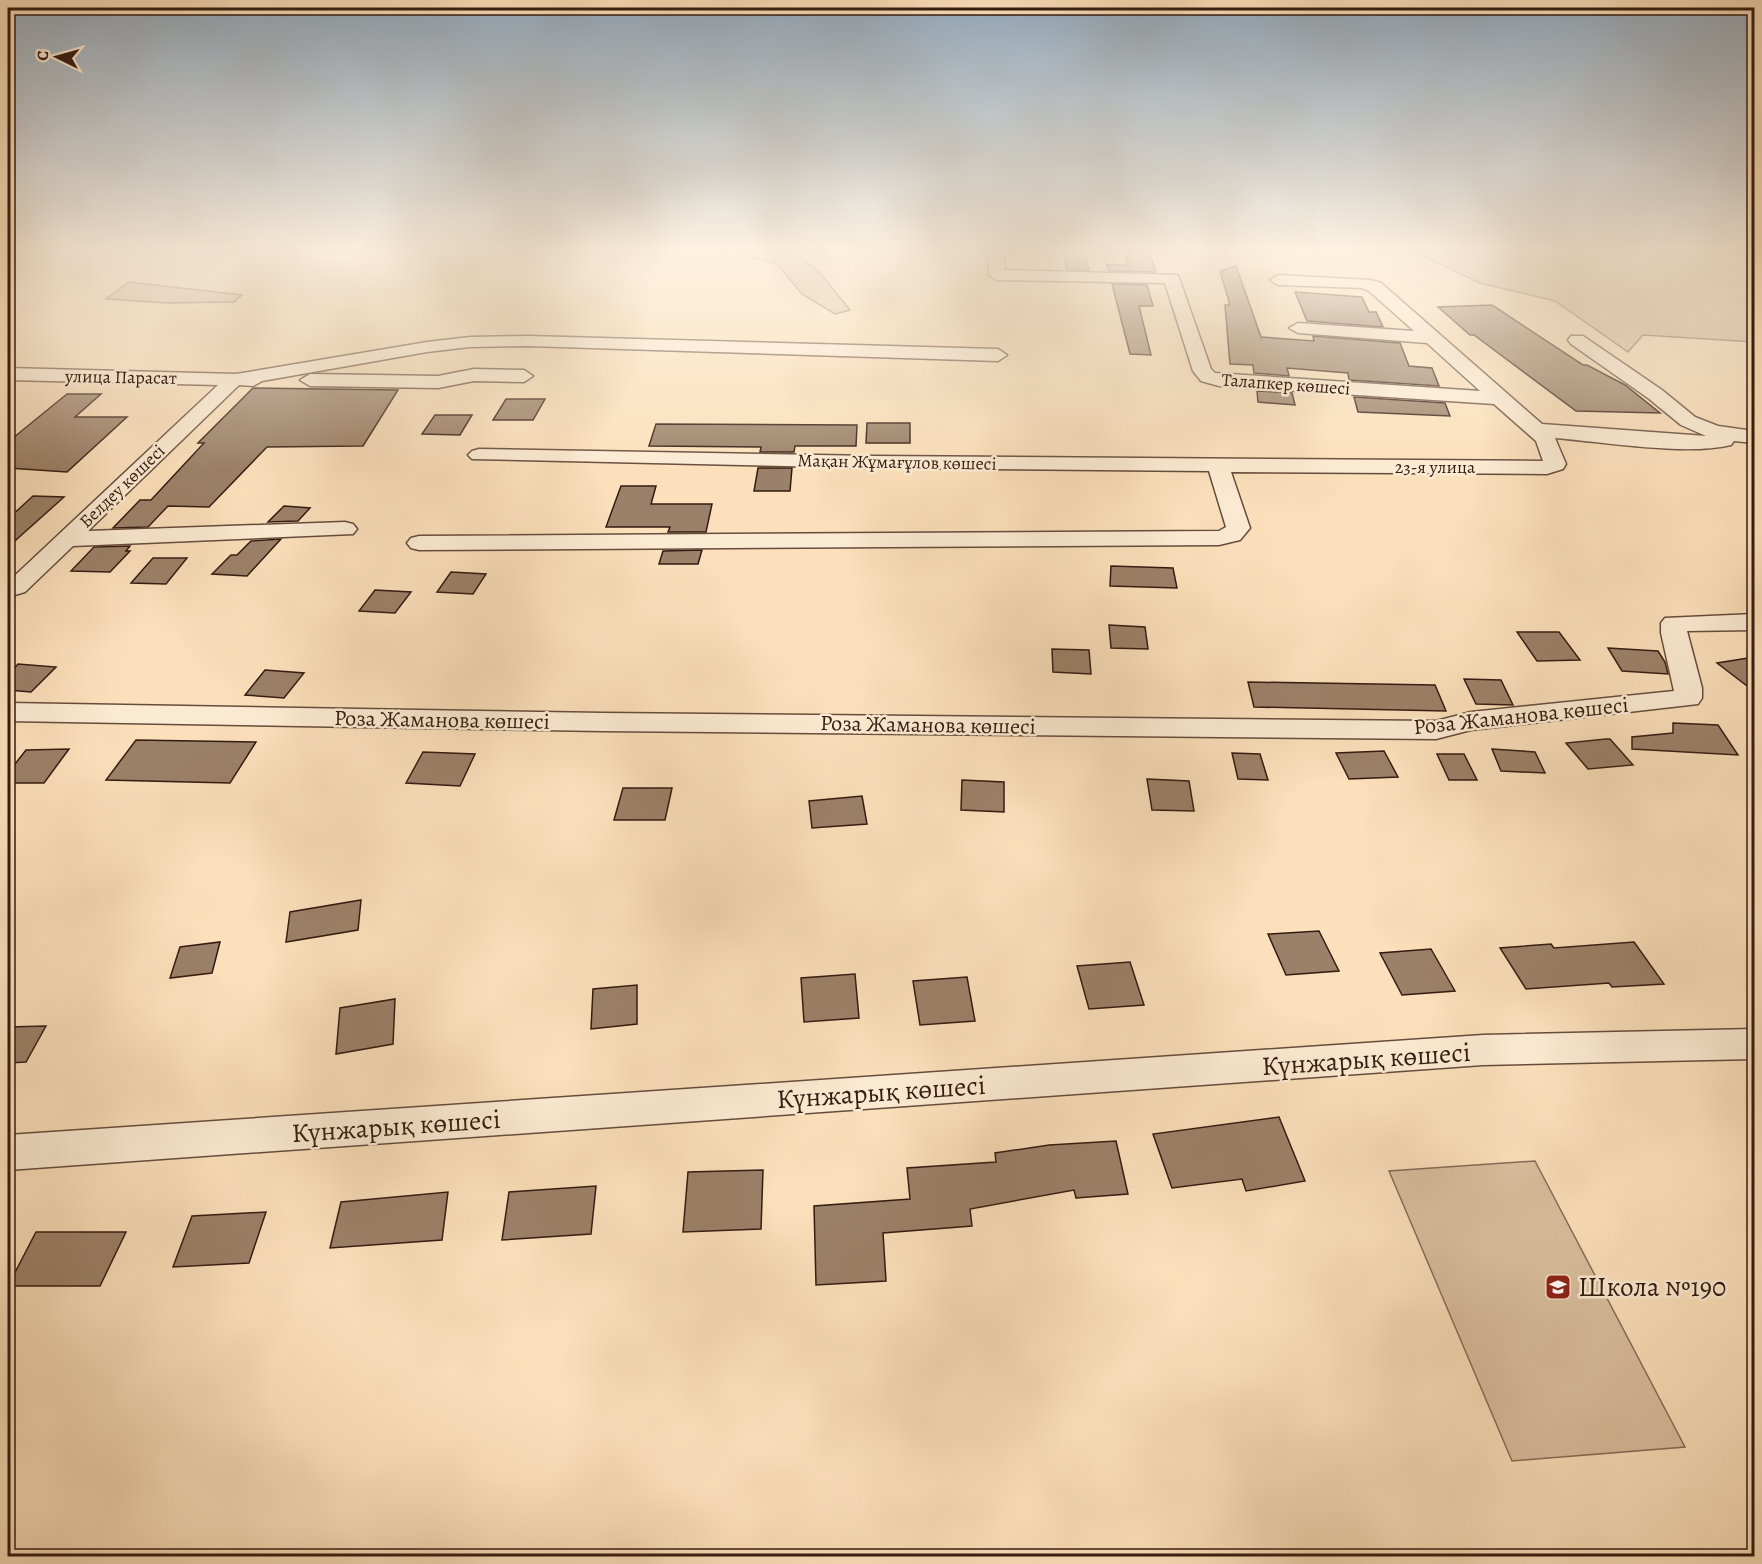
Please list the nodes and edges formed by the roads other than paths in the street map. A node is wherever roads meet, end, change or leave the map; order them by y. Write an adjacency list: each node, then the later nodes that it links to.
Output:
1 (1187, 323): 12 (street, Талапкер көшесі)
2 (1416, 323): 4 (street)
3 (1298, 328): 4 (street)
4 (1433, 338): 12 (street)
5 (1577, 340): 14 (street)
6 (998, 355): 10 (street)
7 (8, 374): 8 (street, улица Парасат)
8 (32, 375): 10 (street, улица Парасат); 11 (street)
9 (524, 376): 10 (street)
10 (234, 380): 20 (street, Белдеу көшесі)
11 (8, 395)
12 (1500, 398): 13 (street)
13 (1536, 430): 14 (street); 18 (street, 23-я улица)
14 (1729, 434): 15 (street)
15 (1755, 437)
16 (479, 455): 17 (street, Мақан Жұмағұлов көшесі)
17 (1218, 465): 18 (street, Мақан Жұмағұлов көшесі); 21 (street)
18 (1315, 466)
19 (345, 529): 20 (street)
20 (66, 539): 22 (street, Белдеу көшесі)
21 (419, 543)
22 (8, 590)
23 (1755, 622): 24 (street, Роза Жаманова көшесі)
24 (8, 712)
25 (1755, 1044): 26 (street, Күнжарық көшесі)
26 (8, 1154)

